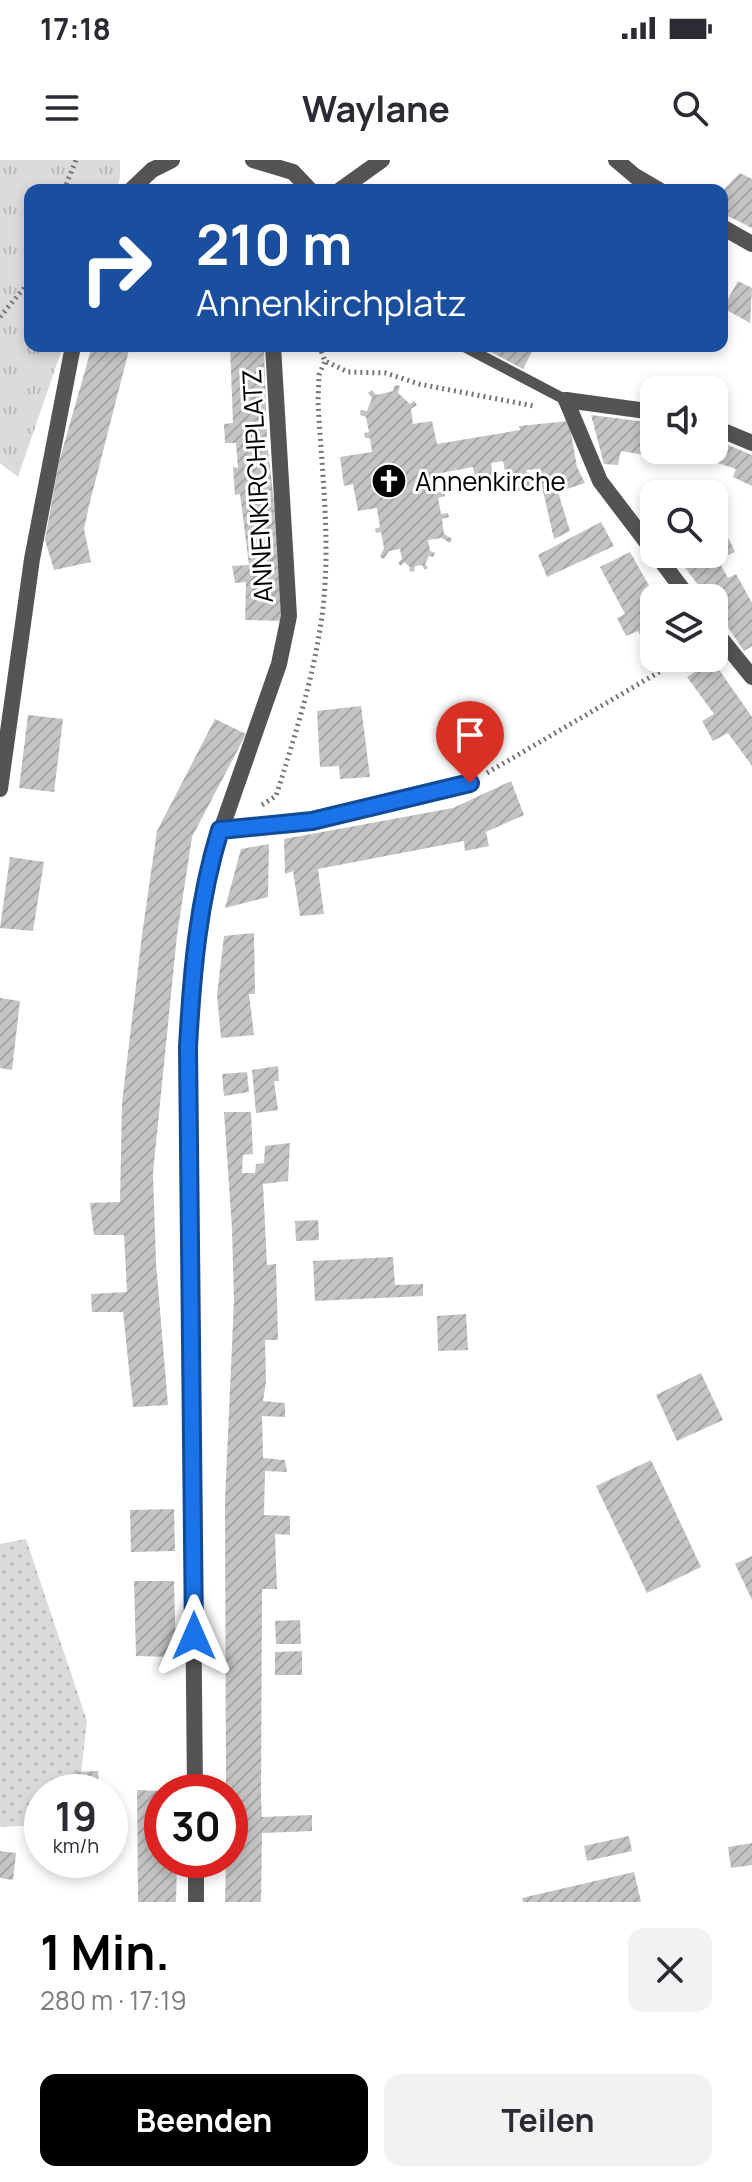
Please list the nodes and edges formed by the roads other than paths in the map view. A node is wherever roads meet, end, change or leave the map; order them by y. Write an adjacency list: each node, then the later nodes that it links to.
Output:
1 (172, 160): 5 (street)
2 (255, 160): 6 (street)
3 (382, 160): 7 (street)
4 (616, 160): 8 (street)
5 (137, 184)
6 (304, 184)
7 (348, 184)
8 (649, 184)
9 (728, 230): 10 (street)
10 (752, 244)
11 (72, 352): 24 (street)
12 (273, 352): 25 (street, ANNENKIRCHPLATZ)
13 (474, 352): 14 (lane)
14 (566, 400): 15 (street); 18 (street)
15 (640, 410)
16 (728, 433): 17 (street)
17 (752, 443)
18 (640, 533)
19 (666, 568): 20 (street)
20 (678, 584)
21 (728, 647): 22 (street)
22 (752, 677)
23 (470, 783): 25 (street)
24 (0, 789)
25 (220, 830): 26 (street, ANNENKIRCHPLATZ)
26 (195, 1774)
27 (196, 1878): 28 (street)
28 (196, 1902)

